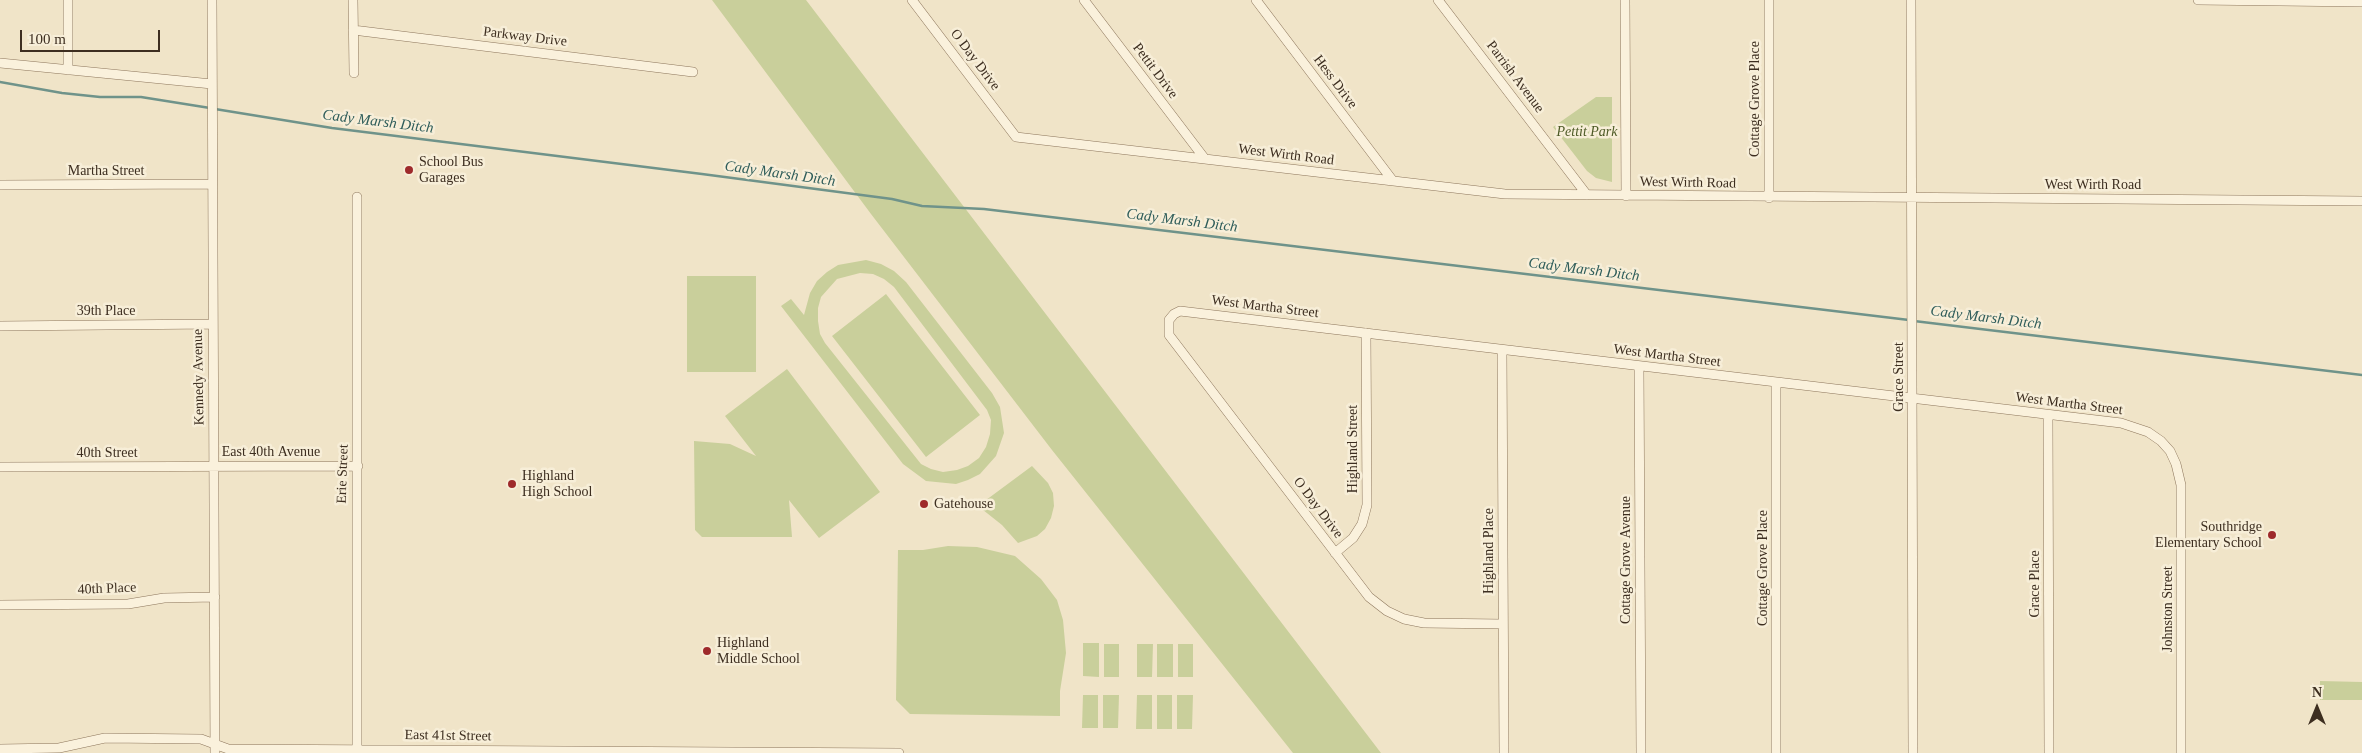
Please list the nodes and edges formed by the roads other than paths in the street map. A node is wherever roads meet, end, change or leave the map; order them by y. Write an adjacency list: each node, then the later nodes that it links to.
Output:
1 (68, 0): 16 (street)
2 (212, 0): 19 (street, Kennedy Avenue)
3 (353, 0): 14 (street)
4 (912, 0): 20 (street, O Day Drive)
5 (1084, 0): 21 (street, Pettit Drive)
6 (1256, 0): 22 (street, Hess Drive)
7 (1438, 0): 25 (street, Parrish Avenue)
8 (1625, 0): 26 (street)
9 (1769, 0): 28 (street, Cottage Grove Place)
10 (1911, 0): 29 (street, Grace Street)
11 (2198, 0): 12 (street)
12 (2287, 0): 13 (street)
13 (2362, 2)
14 (353, 30): 17 (street, Parkway Drive); 18 (street)
15 (0, 63): 16 (street)
16 (68, 70): 19 (street)
17 (692, 72)
18 (354, 73)
19 (212, 84): 23 (street, Kennedy Avenue)
20 (1016, 137): 21 (street, West Wirth Road)
21 (1204, 159): 22 (street, West Wirth Road)
22 (1393, 181): 25 (street, West Wirth Road)
23 (212, 184): 24 (street, Martha Street); 32 (street, Kennedy Avenue)
24 (0, 185)
25 (1587, 195): 26 (street, West Wirth Road)
26 (1626, 196): 28 (street, West Wirth Road)
27 (357, 197): 42 (street, Erie Street)
28 (1769, 198): 29 (street, West Wirth Road)
29 (1912, 198): 30 (street, West Wirth Road); 38 (street, Grace Street)
30 (2362, 201)
31 (1169, 320): 34 (street, West Martha Street); 44 (street, O Day Drive)
32 (212, 324): 33 (street, 39th Place); 41 (street, Kennedy Avenue)
33 (0, 326)
34 (1366, 333): 35 (street, West Martha Street); 44 (street, Highland Street)
35 (1502, 350): 36 (street, West Martha Street); 47 (street, Highland Place)
36 (1640, 367): 37 (street, West Martha Street); 56 (street, Cottage Grove Avenue)
37 (1776, 383): 38 (street, West Martha Street); 57 (street, Cottage Grove Place)
38 (1913, 398): 39 (street, West Martha Street); 58 (street, Grace Street)
39 (2048, 415): 40 (street, West Martha Street); 59 (street, Grace Place)
40 (2161, 441): 60 (street, Johnston Street)
41 (214, 466): 42 (street, East 40th Avenue); 43 (street, 40th Street); 45 (street, Kennedy Avenue)
42 (358, 466): 50 (street, Erie Street)
43 (0, 467)
44 (1335, 553): 47 (street, O Day Drive)
45 (214, 598): 46 (street, 40th Place); 49 (street, Kennedy Avenue)
46 (0, 605)
47 (1504, 624): 55 (street, Highland Place)
48 (0, 749): 49 (street, East 41st Street)
49 (215, 749): 50 (street, East 41st Street)
50 (357, 751): 51 (street, East 41st Street)
51 (516, 752): 52 (street, East 41st Street)
52 (648, 752): 53 (street, East 41st Street)
53 (781, 753): 54 (street, East 41st Street)
54 (899, 753)
55 (1504, 753)
56 (1641, 753)
57 (1776, 753)
58 (1913, 753)
59 (2048, 753)
60 (2181, 753)

